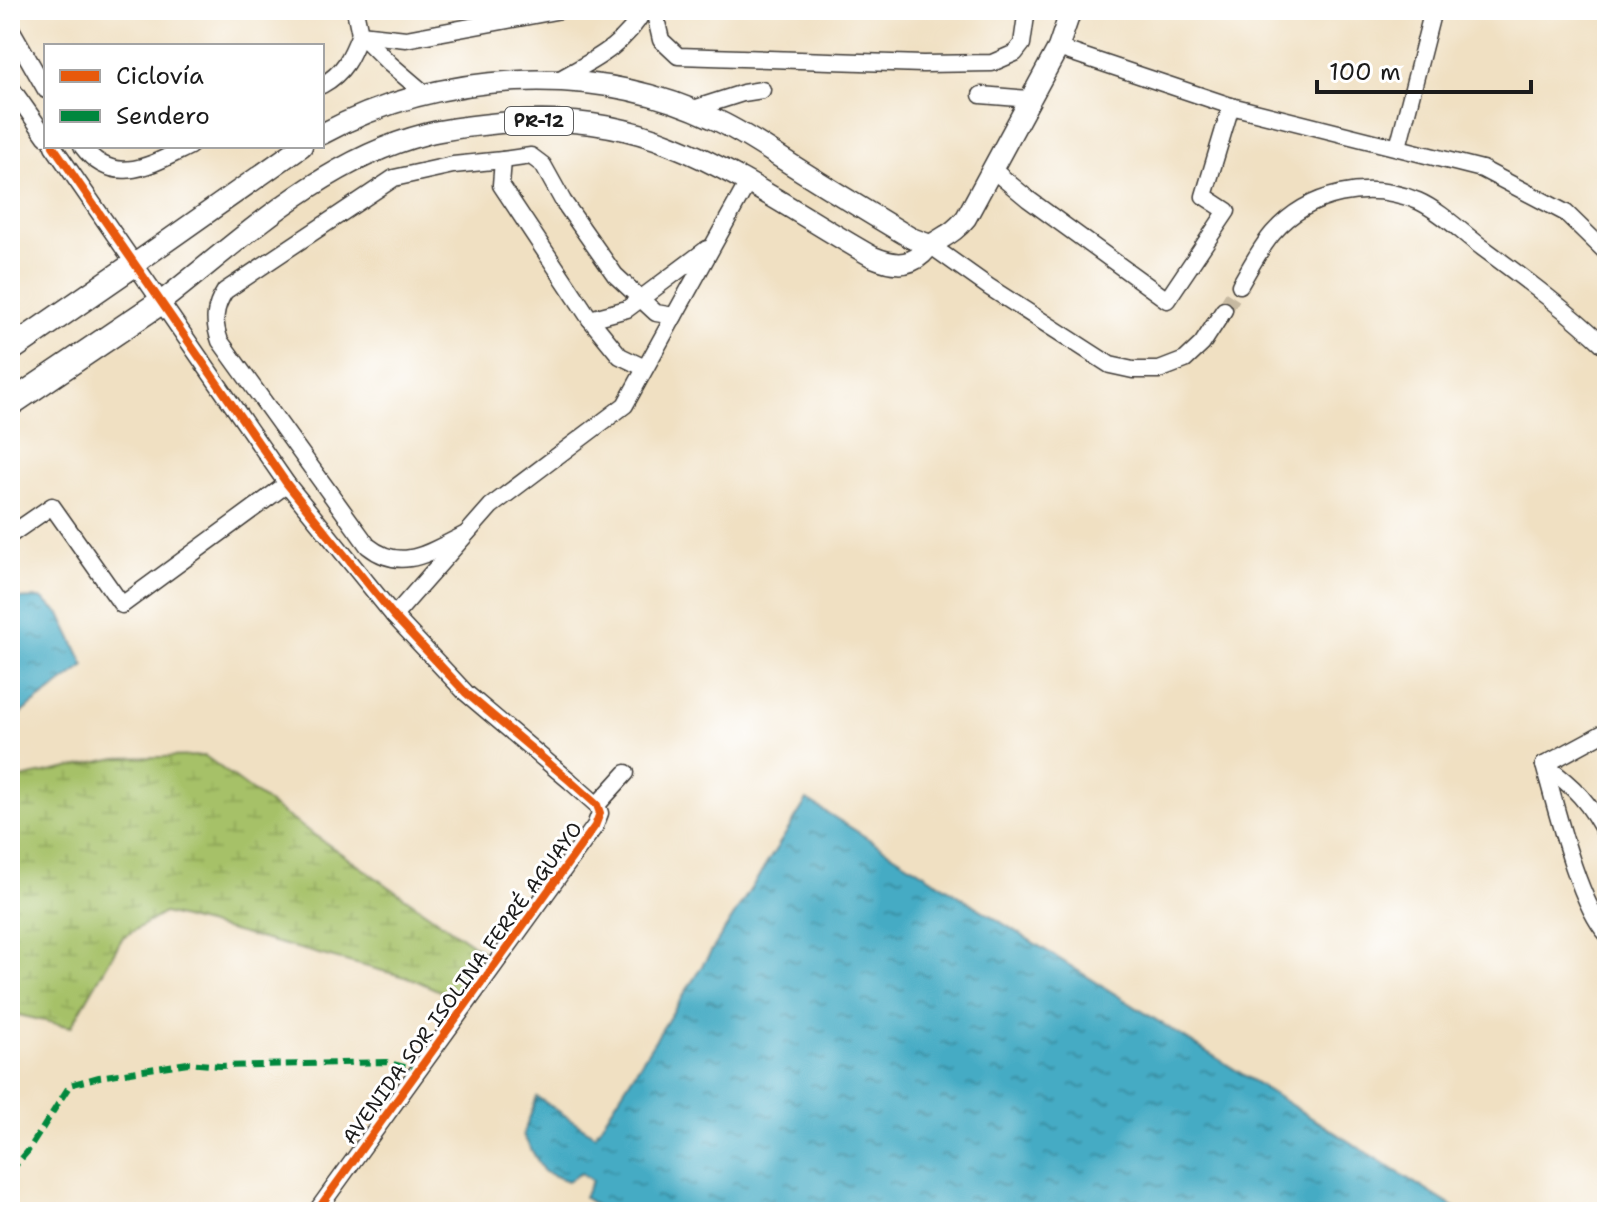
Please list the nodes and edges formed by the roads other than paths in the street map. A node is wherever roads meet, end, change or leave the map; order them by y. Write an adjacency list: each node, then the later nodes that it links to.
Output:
1 (355, 10): 9 (street)
2 (561, 10): 9 (street)
3 (644, 10): 11 (street)
4 (654, 10): 7 (street)
5 (1071, 10): 10 (main road, PR-12)
6 (1433, 10): 23 (street)
7 (1026, 16)
8 (10, 27): 14 (street)
9 (360, 34): 12 (street); 16 (street)
10 (1058, 48): 18 (main road, PR-12); 19 (street)
11 (553, 82): 16 (main road, PR-12); 20 (main road, PR-12)
12 (324, 84)
13 (10, 86): 22 (street)
14 (44, 86)
15 (762, 90): 20 (street)
16 (424, 93): 21 (main road, PR-12)
17 (981, 95): 18 (street)
18 (1029, 99): 29 (main road, PR-12)
19 (1231, 106): 23 (street); 29 (street)
20 (693, 109): 31 (main road, PR-12)
21 (324, 133)
22 (44, 134)
23 (1398, 147): 33 (street)
24 (54, 148): 34 (street, AVENIDA SOR ISOLINA FERRÉ AGUAYO)
25 (84, 148): 26 (street)
26 (185, 148)
27 (299, 148): 34 (main road)
28 (503, 160): 36 (street); 40 (street); 46 (street)
29 (992, 169): 31 (main road, PR-12)
30 (747, 184): 31 (main road, PR-12); 32 (street); 37 (main road, PR-12)
31 (930, 245): 38 (street)
32 (712, 246): 36 (street); 39 (street)
33 (1607, 253)
34 (136, 263): 37 (street, AVENIDA SOR ISOLINA FERRÉ AGUAYO); 42 (highway)
35 (1240, 285): 41 (street)
36 (641, 298): 39 (street); 40 (street)
37 (161, 302): 44 (highway, PR-12); 45 (street, AVENIDA SOR ISOLINA FERRÉ AGUAYO)
38 (1224, 310)
39 (674, 316): 43 (street)
40 (590, 319): 43 (street)
41 (1607, 348)
42 (10, 350)
43 (645, 368): 46 (street)
44 (10, 404)
45 (287, 484): 47 (street); 48 (street, AVENIDA SOR ISOLINA FERRÉ AGUAYO)
46 (466, 534): 48 (street)
47 (10, 535)
48 (394, 616): 52 (street, AVENIDA SOR ISOLINA FERRÉ AGUAYO)
49 (1607, 731): 50 (street)
50 (1544, 765): 53 (street); 54 (street)
51 (626, 773): 52 (street)
52 (597, 805): 55 (street, AVENIDA SOR ISOLINA FERRÉ AGUAYO)
53 (1607, 837)
54 (1607, 934)
55 (316, 1212)

